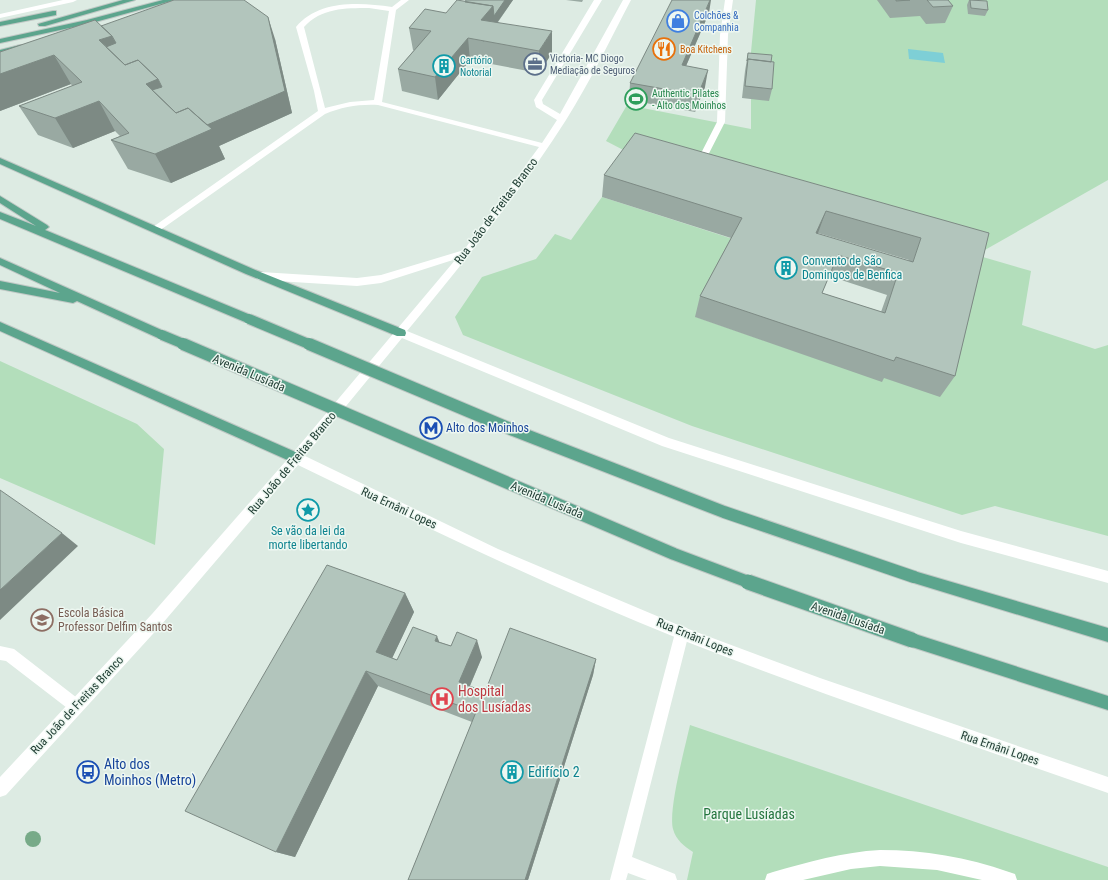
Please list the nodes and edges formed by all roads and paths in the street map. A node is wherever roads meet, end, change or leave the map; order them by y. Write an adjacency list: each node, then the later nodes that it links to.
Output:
1 (74, 0): 11 (street)
2 (106, 0): 12 (main road)
3 (131, 0): 13 (main road)
4 (171, 0): 15 (main road)
5 (405, 0): 10 (street)
6 (598, 0): 20 (street)
7 (627, 0): 20 (street, Rua João de Freitas Branco)
8 (729, 0): 23 (street)
9 (182, 2): 14 (main road)
10 (393, 9): 18 (street); 19 (street)
11 (0, 16)
12 (0, 24)
13 (0, 34)
14 (62, 36)
15 (0, 41)
16 (31, 44): 17 (main road)
17 (0, 52)
18 (378, 103): 19 (street); 21 (street)
19 (322, 112): 26 (street)
20 (562, 119): 21 (street, Rua João de Freitas Branco)
21 (544, 146): 28 (street, Rua João de Freitas Branco)
22 (0, 162): 26 (main road)
23 (696, 171)
24 (0, 199): 27 (main road)
25 (0, 215): 27 (main road)
26 (156, 229): 30 (main road)
27 (72, 245): 38 (main road, bridge)
28 (467, 252): 30 (street); 34 (street, Rua João de Freitas Branco)
29 (0, 261): 32 (main road, Avenida Lusíada)
30 (261, 276): 34 (main road)
31 (0, 285): 32 (main road)
32 (95, 303): 40 (main road, Avenida Lusíada, bridge)
33 (0, 326): 35 (main road)
34 (401, 333): 35 (street, Rua João de Freitas Branco); 36 (street)
35 (296, 458): 37 (street, Rua Ernâni Lopes); 41 (street, Rua João de Freitas Branco)
36 (1108, 578)
37 (682, 633): 42 (street, Rua Ernâni Lopes); 44 (street)
38 (1108, 636)
39 (0, 653): 41 (street)
40 (1108, 703)
41 (76, 706): 43 (street, Rua João de Freitas Branco)
42 (1108, 785)
43 (0, 789)
44 (623, 862): 45 (street); 46 (street)
45 (618, 880)
46 (669, 880)
47 (773, 880): 48 (street)
48 (1009, 880)

